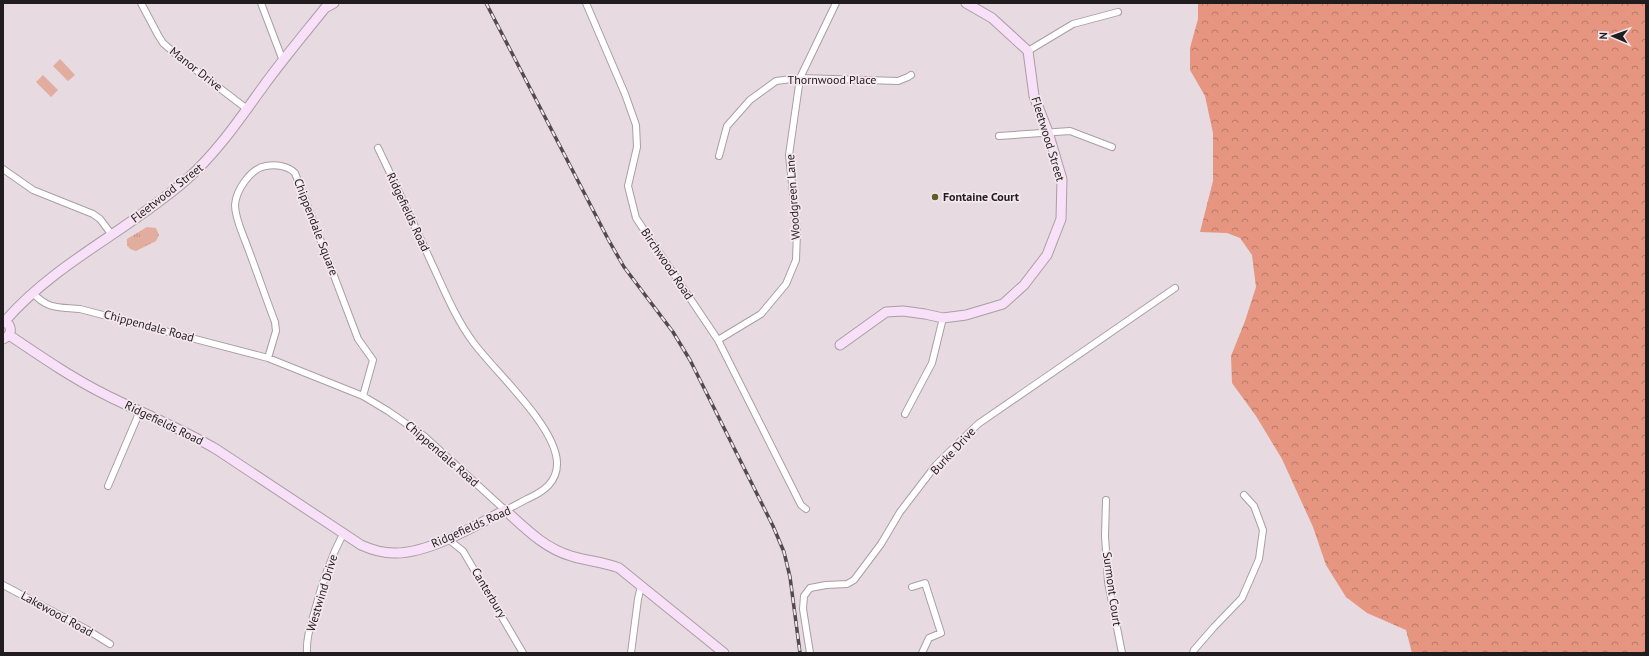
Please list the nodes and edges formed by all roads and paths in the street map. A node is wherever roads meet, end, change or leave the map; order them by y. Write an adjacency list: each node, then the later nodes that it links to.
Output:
1 (141, 3): 13 (street, Manor Drive)
2 (261, 3): 10 (street)
3 (334, 3): 7 (street, Fleetwood Street)
4 (586, 3): 26 (street, Birchwood Road)
5 (836, 3): 12 (street, Woodgreen Lane)
6 (966, 3): 9 (street)
7 (324, 5): 10 (street, Fleetwood Street)
8 (1118, 12): 9 (street)
9 (1028, 51): 14 (street, Fleetwood Street)
10 (282, 61): 13 (street, Fleetwood Street)
11 (911, 75): 12 (street, Thornwood Place)
12 (800, 78): 18 (street, Thornwood Place); 26 (street, Woodgreen Lane)
13 (247, 109): 20 (street, Fleetwood Street)
14 (1048, 132): 15 (street); 16 (street); 23 (street, Fleetwood Street)
15 (999, 136)
16 (1112, 147)
17 (378, 148): 36 (street, Ridgefields Road)
18 (719, 156)
19 (3, 168): 20 (street)
20 (112, 235): 22 (street, Fleetwood Street)
21 (1175, 288): 47 (street, Burke Drive)
22 (33, 293): 24 (street, Fleetwood Street); 28 (street, Chippendale Road)
23 (943, 318): 27 (street, Fleetwood Street); 31 (street)
24 (4, 321): 25 (street)
25 (6, 337): 30 (street, Ridgefields Road)
26 (718, 340): 35 (street, Birchwood Road)
27 (840, 345)
28 (268, 358): 29 (street, Chippendale Road); 29 (street, Chippendale Square)
29 (363, 396): 36 (street, Chippendale Road)
30 (140, 411): 32 (street); 37 (street, Ridgefields Road)
31 (905, 414)
32 (108, 486)
33 (1244, 495): 50 (street)
34 (1106, 500): 49 (street, Surmont Court)
35 (806, 509)
36 (505, 510): 38 (street, Ridgefields Road); 40 (street, Chippendale Road)
37 (343, 534): 38 (street, Ridgefields Road); 43 (street, Westwind Drive)
38 (448, 539): 44 (street, Canterbury)
39 (3, 585): 42 (street, Lakewood Road)
40 (641, 586): 45 (street); 46 (street, Chippendale Road)
41 (912, 587): 48 (street)
42 (110, 644)
43 (307, 653)
44 (523, 653)
45 (631, 653)
46 (724, 653)
47 (810, 653)
48 (922, 653)
49 (1122, 653)
50 (1194, 653)

